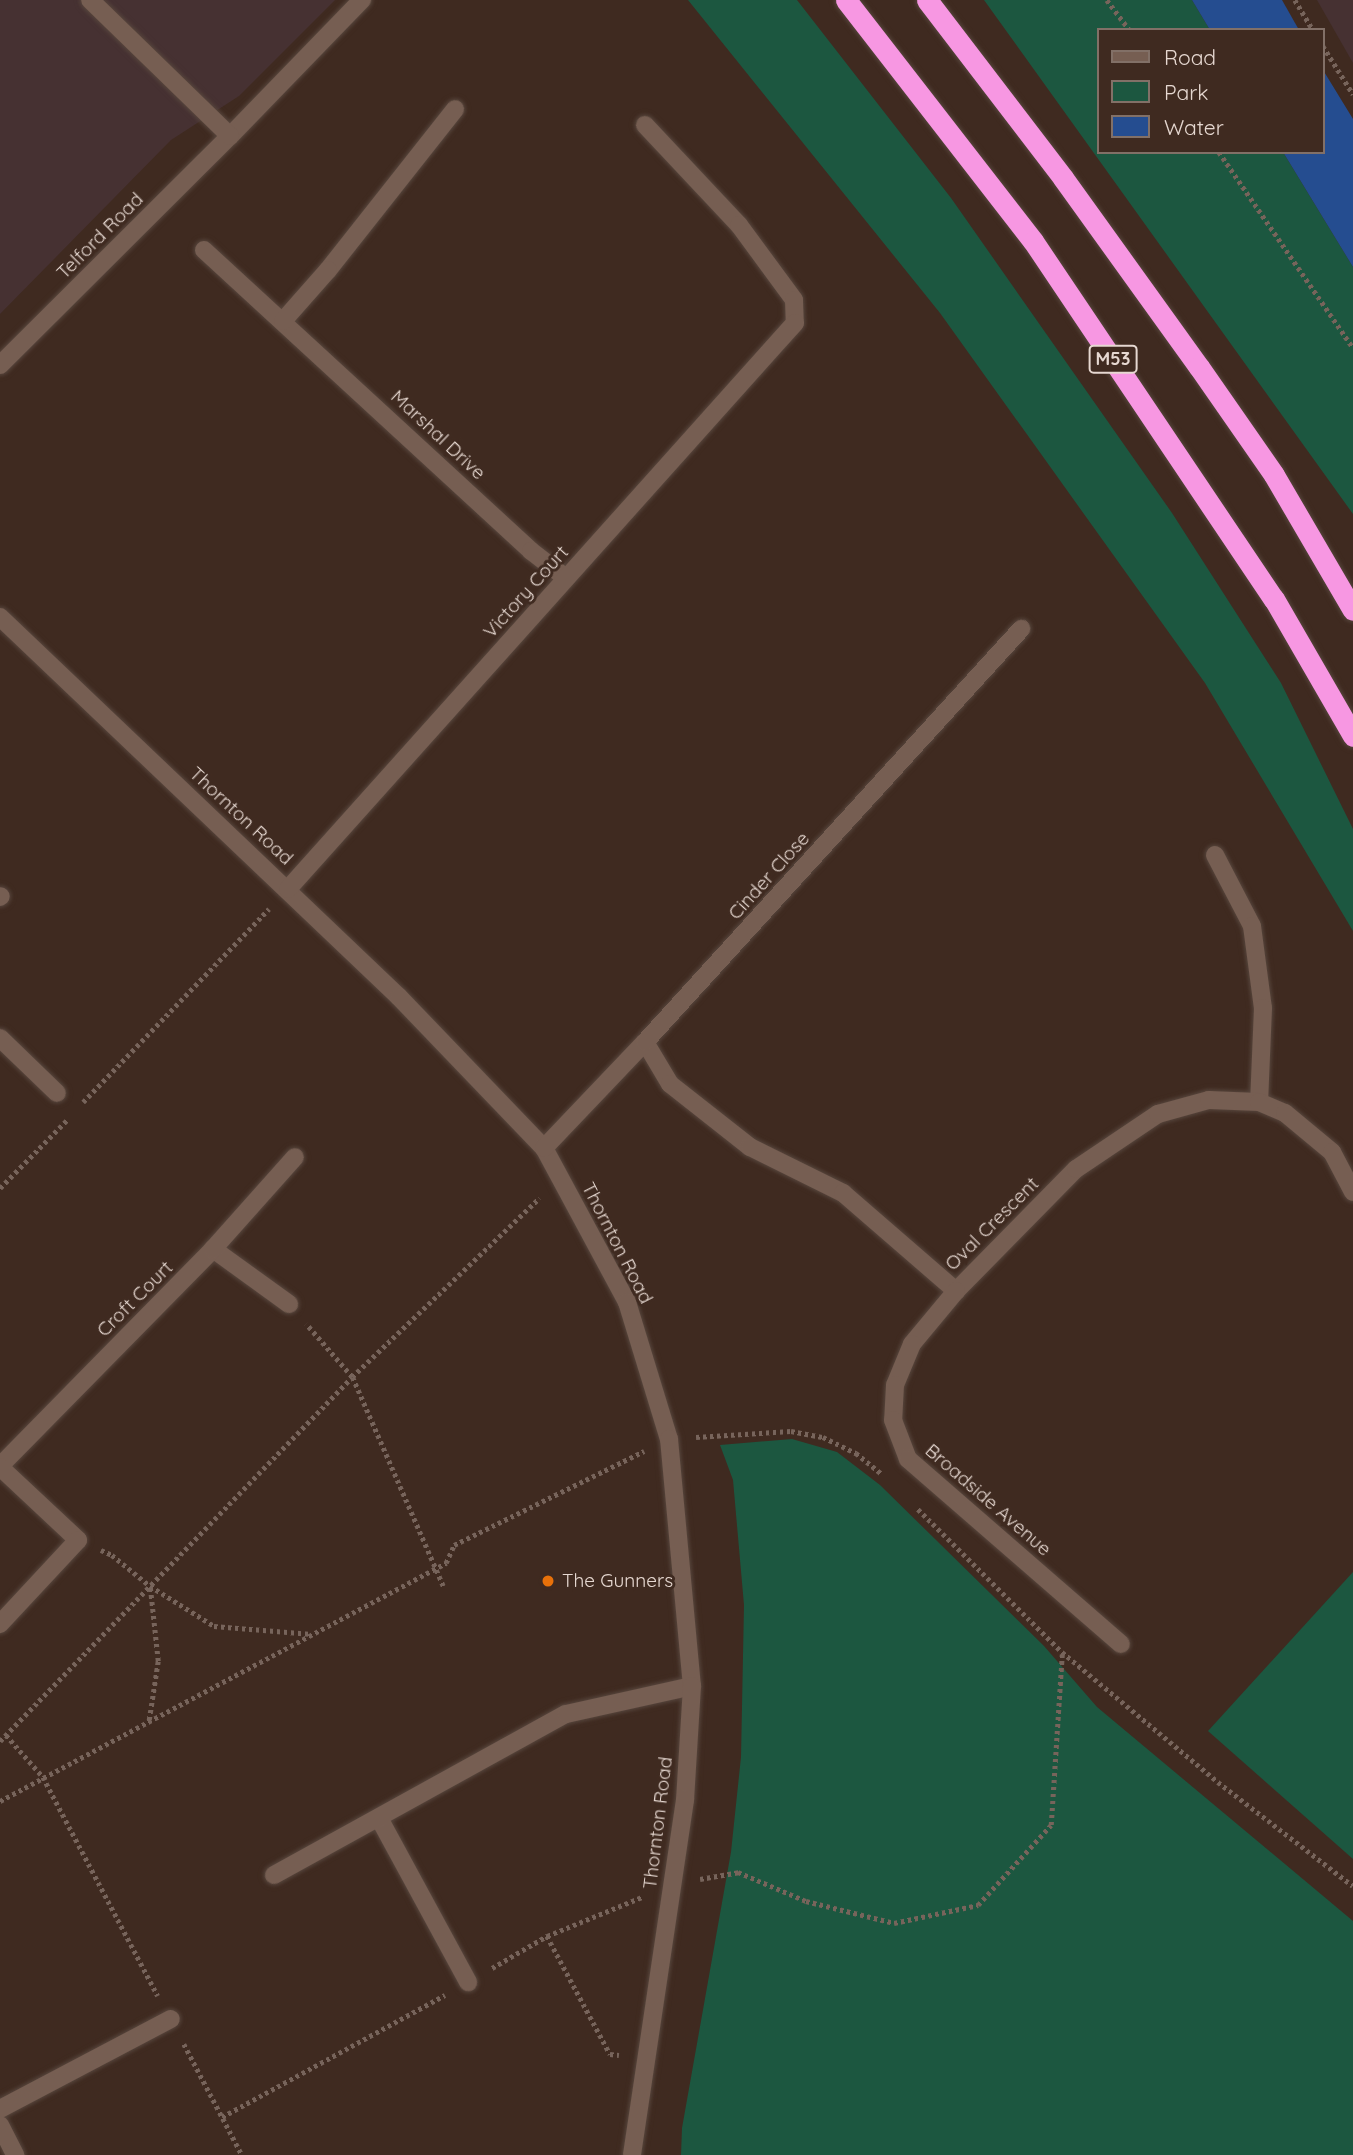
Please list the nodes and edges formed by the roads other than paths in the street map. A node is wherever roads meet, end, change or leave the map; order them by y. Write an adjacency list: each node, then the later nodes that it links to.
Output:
1 (90, 0): 7 (street)
2 (362, 0): 7 (street, Telford Road)
3 (846, 0): 15 (highway, M53)
4 (926, 0): 12 (highway)
5 (455, 109): 9 (street)
6 (645, 125): 11 (street, Victory Court)
7 (230, 136): 10 (street, Telford Road)
8 (204, 250): 9 (street, Marshal Drive)
9 (283, 321): 11 (street, Marshal Drive)
10 (0, 365)
11 (566, 578): 17 (street, Victory Court)
12 (1353, 610)
13 (0, 617): 17 (street, Thornton Road)
14 (1021, 629): 19 (street, Cinder Close)
15 (1353, 736)
16 (1215, 855): 21 (street)
17 (288, 889): 22 (street, Thornton Road)
18 (0, 1038): 20 (street)
19 (645, 1042): 22 (street, Cinder Close); 26 (street, Oval Crescent)
20 (57, 1093)
21 (1259, 1102): 24 (street, Oval Crescent); 26 (street, Oval Crescent)
22 (544, 1148): 31 (street, Thornton Road)
23 (295, 1157): 25 (street, Croft Court)
24 (1353, 1192)
25 (213, 1249): 27 (street); 28 (street, Croft Court)
26 (956, 1290): 30 (street, Broadside Avenue)
27 (289, 1304)
28 (0, 1466): 29 (street)
29 (0, 1624)
30 (1121, 1644)
31 (692, 1686): 32 (street); 39 (street, Thornton Road)
32 (379, 1818): 33 (street); 34 (street)
33 (274, 1875)
34 (468, 1982)
35 (171, 2020): 36 (street)
36 (0, 2109)
37 (0, 2125): 38 (street)
38 (15, 2155)
39 (632, 2155)

